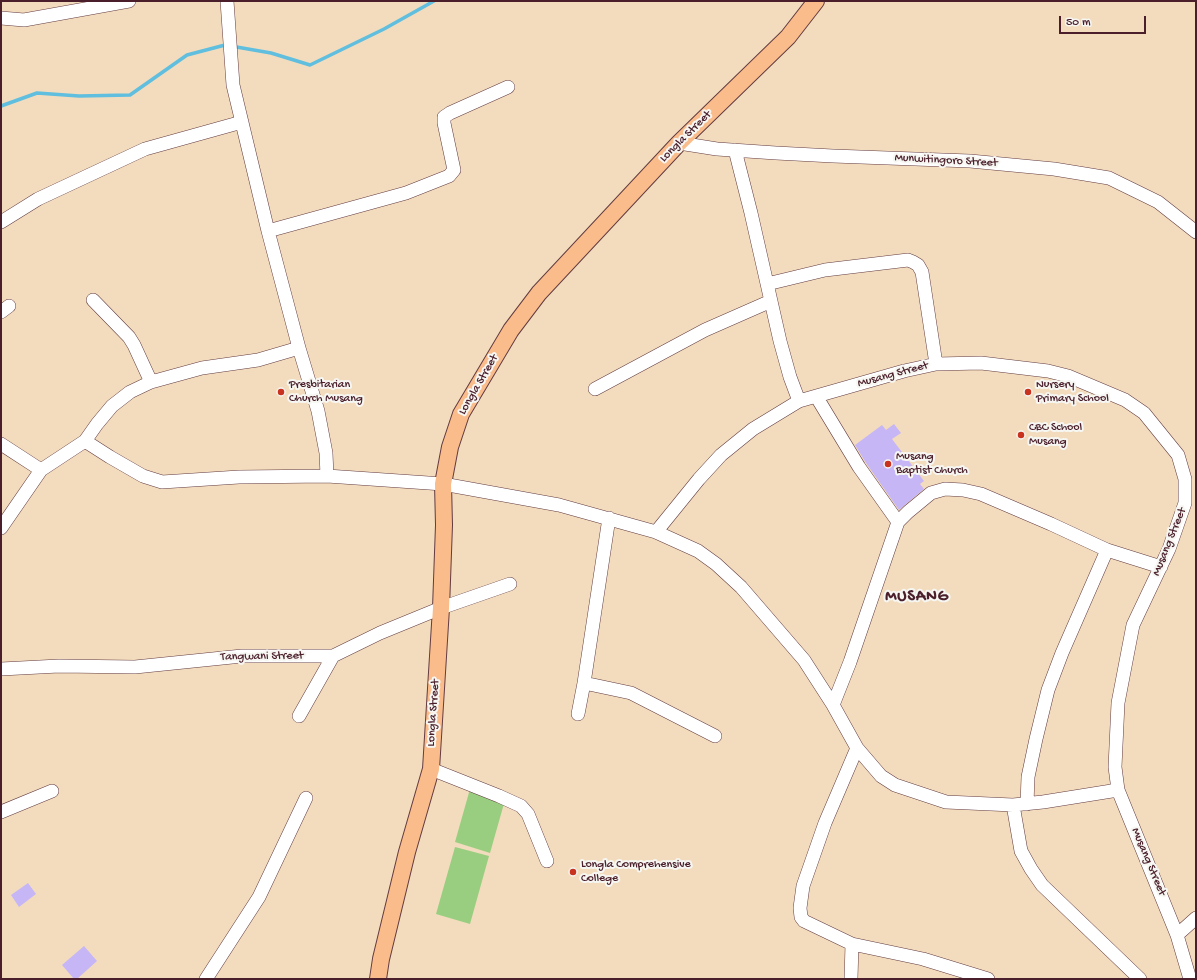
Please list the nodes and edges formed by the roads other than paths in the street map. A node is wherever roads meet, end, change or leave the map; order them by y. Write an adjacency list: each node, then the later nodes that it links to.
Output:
1 (129, 1): 4 (street)
2 (227, 1): 6 (street)
3 (816, 1): 7 (main road, Longla Street)
4 (1, 18)
5 (508, 87): 10 (street)
6 (242, 122): 9 (street); 10 (street)
7 (679, 143): 8 (street, Munwitingoro Street); 25 (main road, Longla Street)
8 (735, 150): 11 (street, Munwitingoro Street); 12 (street)
9 (1, 222)
10 (268, 232): 15 (street)
11 (1196, 232)
12 (767, 284): 14 (street); 16 (street)
13 (93, 300): 17 (street)
14 (770, 302): 18 (street); 20 (street)
15 (299, 348): 17 (street); 24 (street)
16 (936, 364): 19 (street, Musang Street); 31 (street, Musang Street)
17 (151, 382): 21 (street)
18 (595, 389)
19 (816, 396): 20 (street, Musang Street); 27 (street)
20 (799, 401): 29 (street, Musang Street)
21 (85, 441): 23 (street); 24 (street)
22 (1, 444): 23 (street)
23 (41, 470): 28 (street)
24 (327, 476): 25 (street)
25 (443, 484): 26 (street); 33 (main road, Longla Street)
26 (609, 518): 29 (street); 36 (street)
27 (898, 522): 30 (street); 37 (street)
28 (1, 528)
29 (656, 532): 37 (street)
30 (1108, 550): 31 (street); 46 (street)
31 (1161, 567): 43 (street, Musang Street)
32 (510, 584): 33 (street, Tangwani Street)
33 (442, 608): 34 (street, Tangwani Street); 42 (main road, Longla Street)
34 (333, 656): 35 (street, Tangwani Street); 39 (street)
35 (1, 669)
36 (584, 683): 38 (street); 40 (street)
37 (833, 705): 41 (street)
38 (578, 714)
39 (299, 716)
40 (715, 736)
41 (857, 748): 47 (street); 52 (street)
42 (431, 769): 49 (street); 54 (main road, Longla Street)
43 (1118, 790): 46 (street); 51 (street, Musang Street)
44 (52, 791): 48 (street)
45 (306, 798): 53 (street)
46 (1027, 804): 47 (street)
47 (1013, 805): 57 (street)
48 (1, 812)
49 (547, 861)
50 (1196, 918): 51 (street)
51 (1178, 935): 58 (street, Musang Street)
52 (852, 944): 55 (street); 56 (street)
53 (206, 979)
54 (378, 979)
55 (851, 979)
56 (988, 979)
57 (1140, 979)
58 (1190, 979)

